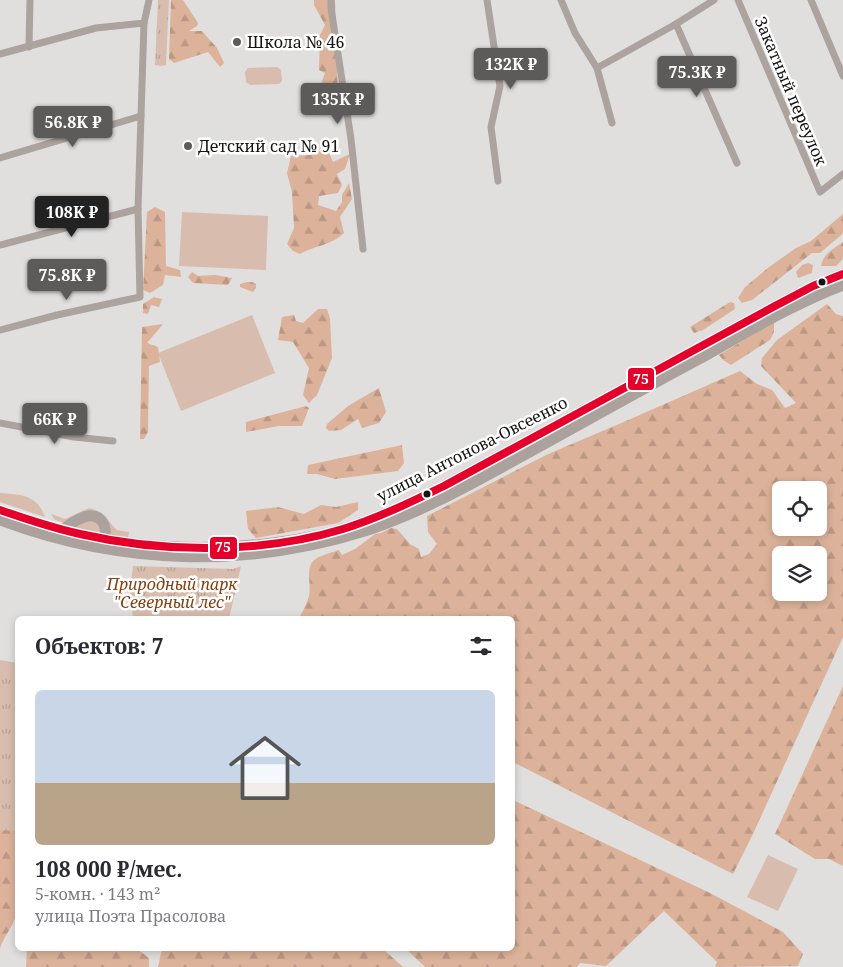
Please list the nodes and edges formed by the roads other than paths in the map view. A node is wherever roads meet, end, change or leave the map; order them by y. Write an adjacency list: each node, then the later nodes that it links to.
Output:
1 (30, 0): 11 (street)
2 (150, 0): 9 (street)
3 (331, 0): 23 (street)
4 (487, 0): 20 (street)
5 (561, 0): 13 (street)
6 (714, 0): 10 (street)
7 (738, 0): 19 (street, Закатный переулок)
8 (812, 0): 14 (street)
9 (144, 23): 11 (street); 15 (street)
10 (676, 24): 13 (street); 18 (street)
11 (29, 47): 12 (street)
12 (0, 54)
13 (598, 68): 16 (street)
14 (843, 76)
15 (141, 116): 17 (street); 21 (street)
16 (612, 123)
17 (0, 158)
18 (737, 163)
19 (843, 174)
20 (498, 182)
21 (138, 209): 22 (street); 26 (street)
22 (0, 245)
23 (363, 249)
24 (843, 274): 32 (highway, улица Антонова-Овсеенко)
25 (843, 285): 33 (highway, улица Антонова-Овсеенко)
26 (0, 330)
27 (0, 423): 28 (street)
28 (113, 441)
29 (0, 510): 31 (highway, улица Антонова-Овсеенко)
30 (0, 520): 33 (highway, улица Антонова-Овсеенко)
31 (62, 530): 32 (highway, улица Антонова-Овсеенко); 32 (highway)
32 (105, 539): 33 (highway)
33 (96, 548)

